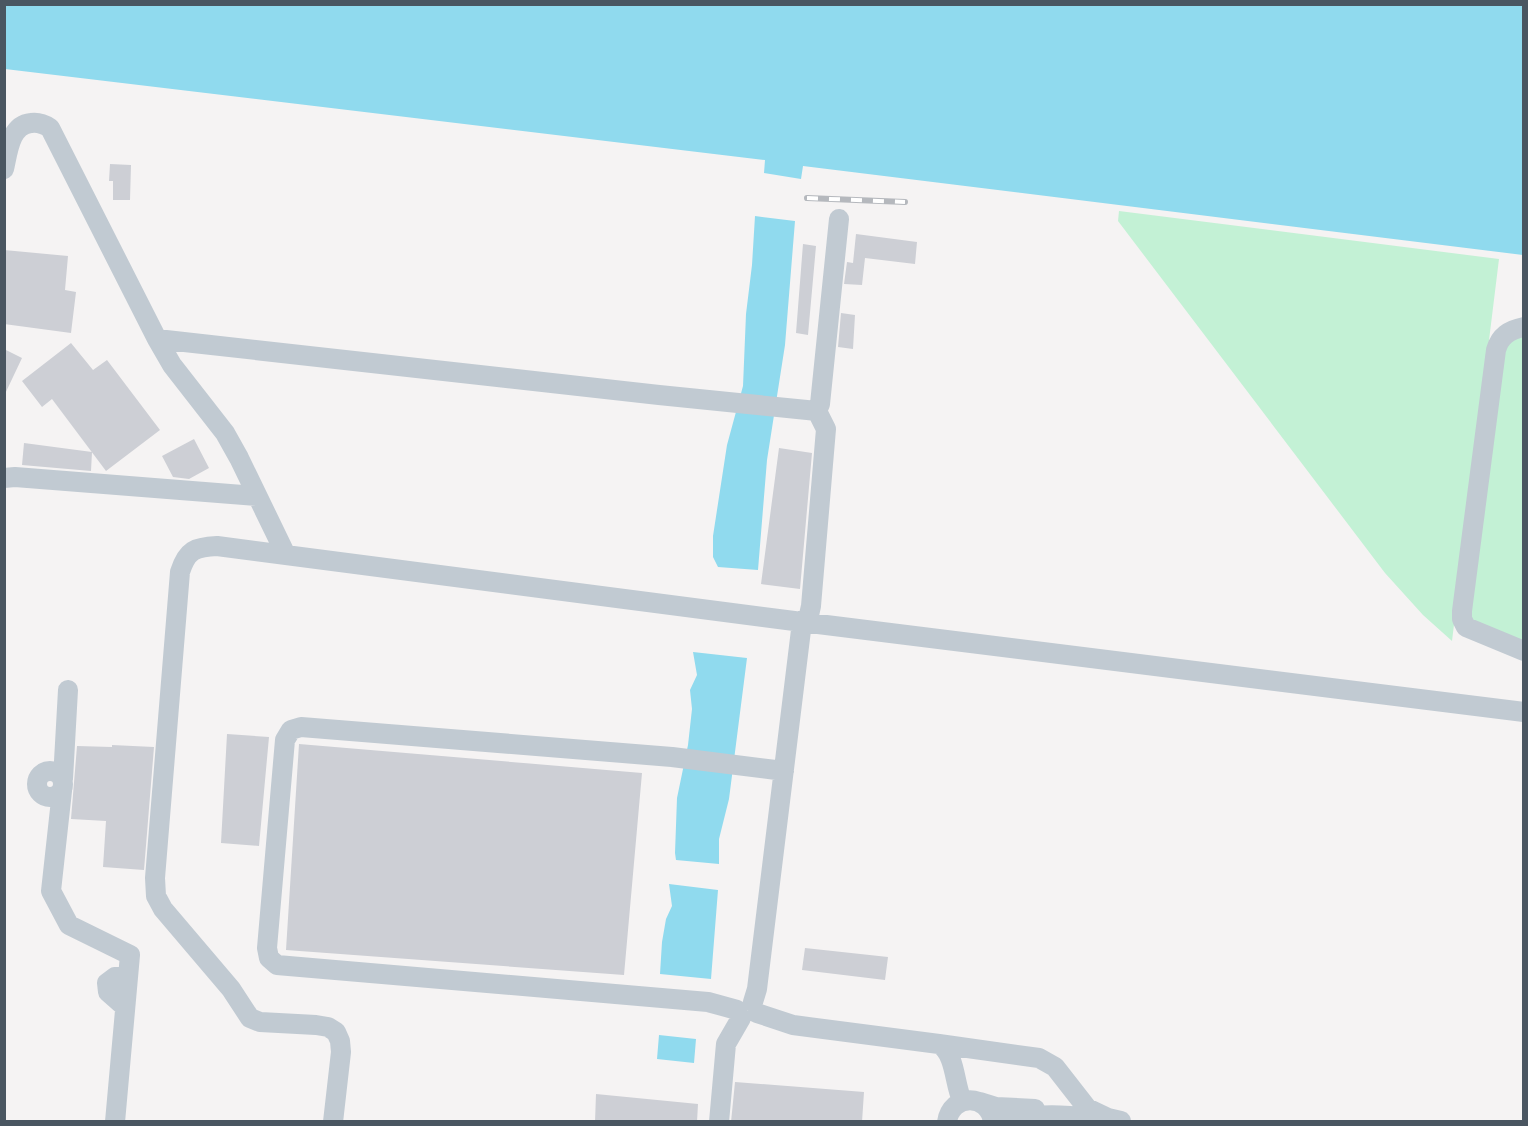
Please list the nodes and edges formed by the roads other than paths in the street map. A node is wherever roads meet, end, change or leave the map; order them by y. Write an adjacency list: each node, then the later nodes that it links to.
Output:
1 (4, 170): 4 (street)
2 (839, 219): 5 (street)
3 (1524, 327): 10 (street)
4 (156, 339): 5 (street); 7 (street)
5 (817, 411): 9 (street)
6 (4, 478): 7 (street)
7 (257, 496): 8 (street)
8 (286, 555): 9 (street); 20 (street)
9 (802, 622): 12 (street); 13 (street)
10 (1524, 651)
11 (68, 690): 19 (street)
12 (1524, 712)
13 (784, 771): 14 (street); 14 (street)
14 (747, 1011): 15 (street); 21 (street)
15 (939, 1044): 16 (street); 18 (street)
16 (954, 1111): 17 (street); 22 (street)
17 (1067, 1116): 18 (street); 23 (street)
18 (1126, 1121)
19 (115, 1122)
20 (333, 1122)
21 (719, 1122)
22 (993, 1122)
23 (1011, 1122)

